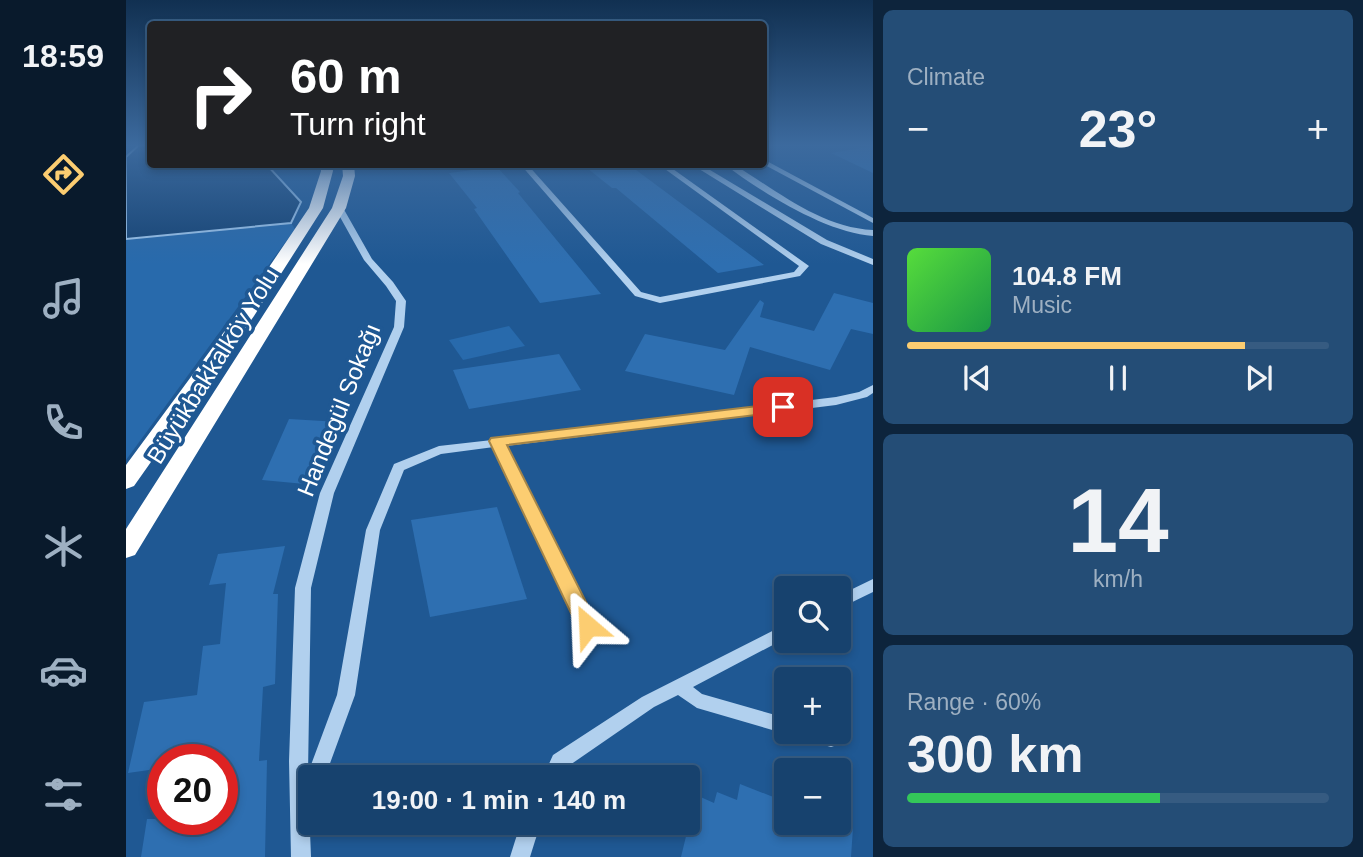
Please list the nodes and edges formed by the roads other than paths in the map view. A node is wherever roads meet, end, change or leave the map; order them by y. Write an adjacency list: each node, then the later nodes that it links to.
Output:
1 (323, 184): 8 (highway, Büyükbakkalköy Yolu)
2 (347, 184): 9 (highway, Büyükbakkalköy Yolu)
3 (541, 184): 4 (street)
4 (689, 184)
5 (727, 184): 12 (street)
6 (761, 184): 10 (street)
7 (805, 184): 11 (street)
8 (319, 199): 9 (highway); 17 (highway, Büyükbakkalköy Yolu)
9 (339, 208): 18 (highway, Büyükbakkalköy Yolu); 25 (street, Handegül Sokağı)
10 (821, 219): 12 (street); 13 (street)
11 (873, 221)
12 (790, 222): 14 (street)
13 (873, 233)
14 (873, 262)
15 (873, 388): 16 (street)
16 (497, 441): 21 (street); 26 (street)
17 (126, 481)
18 (126, 549)
19 (873, 585): 20 (lane)
20 (851, 596)
21 (588, 626)
22 (774, 636): 23 (lane)
23 (678, 686): 24 (street); 27 (lane)
24 (774, 722)
25 (298, 765)
26 (320, 765)
27 (558, 765)
28 (300, 835): 30 (street, Handegül Sokağı)
29 (527, 835): 31 (street)
30 (301, 857)
31 (520, 857)

